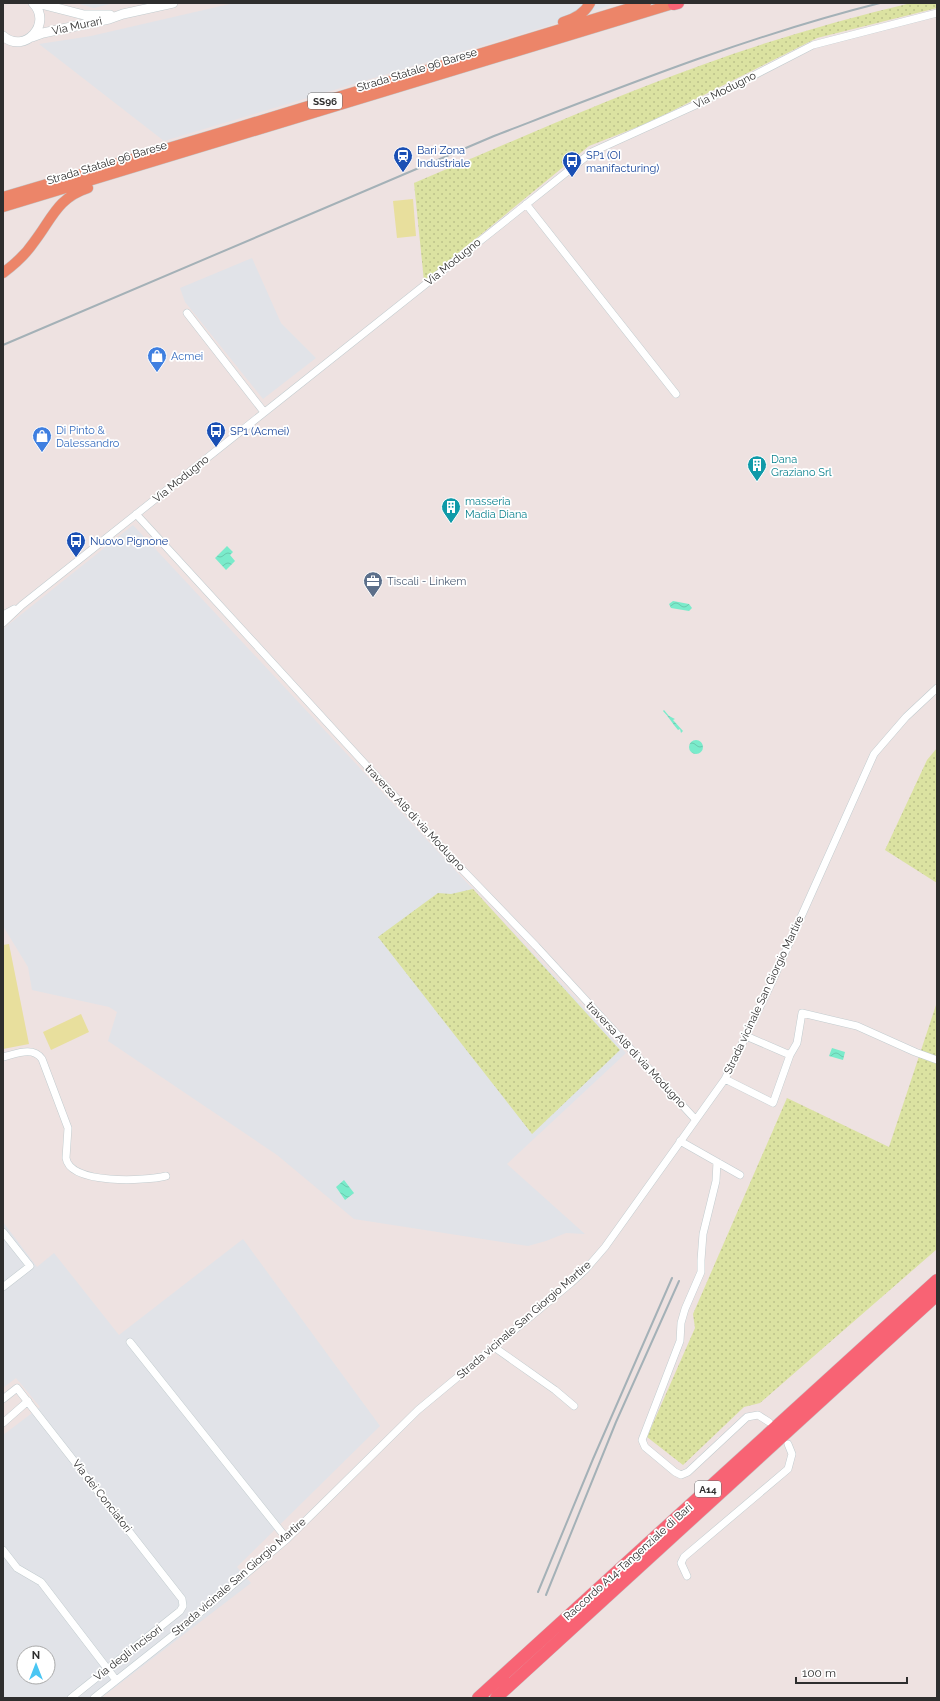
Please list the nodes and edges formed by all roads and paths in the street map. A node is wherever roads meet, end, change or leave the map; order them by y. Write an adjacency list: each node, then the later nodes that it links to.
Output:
1 (33, 3): 10 (street)
2 (38, 3): 8 (street, Via Murari)
3 (174, 3): 8 (street, Via Murari)
4 (590, 3): 13 (main road)
5 (646, 3): 13 (main road, Strada Statale 96 Barese / SS96)
6 (676, 3): 14 (main road, Strada Statale 96 Barese / SS96)
7 (937, 13): 16 (street, Via Modugno)
8 (123, 14): 10 (street, Via Murari)
9 (3, 36): 11 (street)
10 (32, 37): 11 (street, Via Murari)
11 (13, 41): 12 (street, Via Murari)
12 (3, 45)
13 (476, 55): 15 (main road, Strada Statale 96 Barese / SS96)
14 (146, 164): 17 (main road, Strada Statale 96 Barese / SS96); 18 (main road)
15 (3, 197)
16 (526, 204): 20 (street); 21 (street, Via Modugno)
17 (3, 207)
18 (3, 273)
19 (187, 313): 21 (street)
20 (676, 394)
21 (264, 412): 22 (street, Via Modugno)
22 (136, 514): 23 (street, Via Modugno); 32 (street, traversa AI8 di via Modugno)
23 (22, 606): 24 (street, Via Modugno); 25 (street, Via Modugno)
24 (3, 615)
25 (3, 623)
26 (937, 688): 27 (street, Strada vicinale San Giorgio Martire)
27 (746, 1036): 28 (street); 31 (street, Strada vicinale San Giorgio Martire)
28 (790, 1055): 30 (street); 31 (street)
29 (3, 1057): 36 (street)
30 (937, 1060)
31 (725, 1079): 32 (street, Strada vicinale San Giorgio Martire)
32 (695, 1119): 33 (street, Strada vicinale San Giorgio Martire)
33 (680, 1141): 34 (street); 42 (street, Strada vicinale San Giorgio Martire)
34 (717, 1162): 35 (street); 46 (street)
35 (740, 1175)
36 (166, 1176)
37 (3, 1232): 39 (street)
38 (937, 1280): 57 (highway, Raccordo A14-Tangenziale di Bari / A14)
39 (3, 1287)
40 (937, 1295): 58 (highway, Raccordo A14-Tangenziale di Bari / A14)
41 (130, 1342): 49 (street)
42 (494, 1347): 45 (street); 49 (street, Strada vicinale San Giorgio Martire)
43 (3, 1399): 44 (street, Via dei Conciatori)
44 (28, 1401): 47 (street); 52 (street, Via dei Conciatori)
45 (574, 1406)
46 (769, 1422)
47 (3, 1423)
48 (788, 1444): 51 (street)
49 (287, 1539): 54 (street, Strada vicinale San Giorgio Martire)
50 (3, 1550): 53 (street)
51 (687, 1576)
52 (183, 1606): 53 (street, Via degli Incisori)
53 (108, 1668): 54 (street); 55 (street, Via degli Incisori)
54 (116, 1680): 56 (street, Strada vicinale San Giorgio Martire)
55 (70, 1698)
56 (94, 1698)
57 (478, 1698)
58 (496, 1698)

